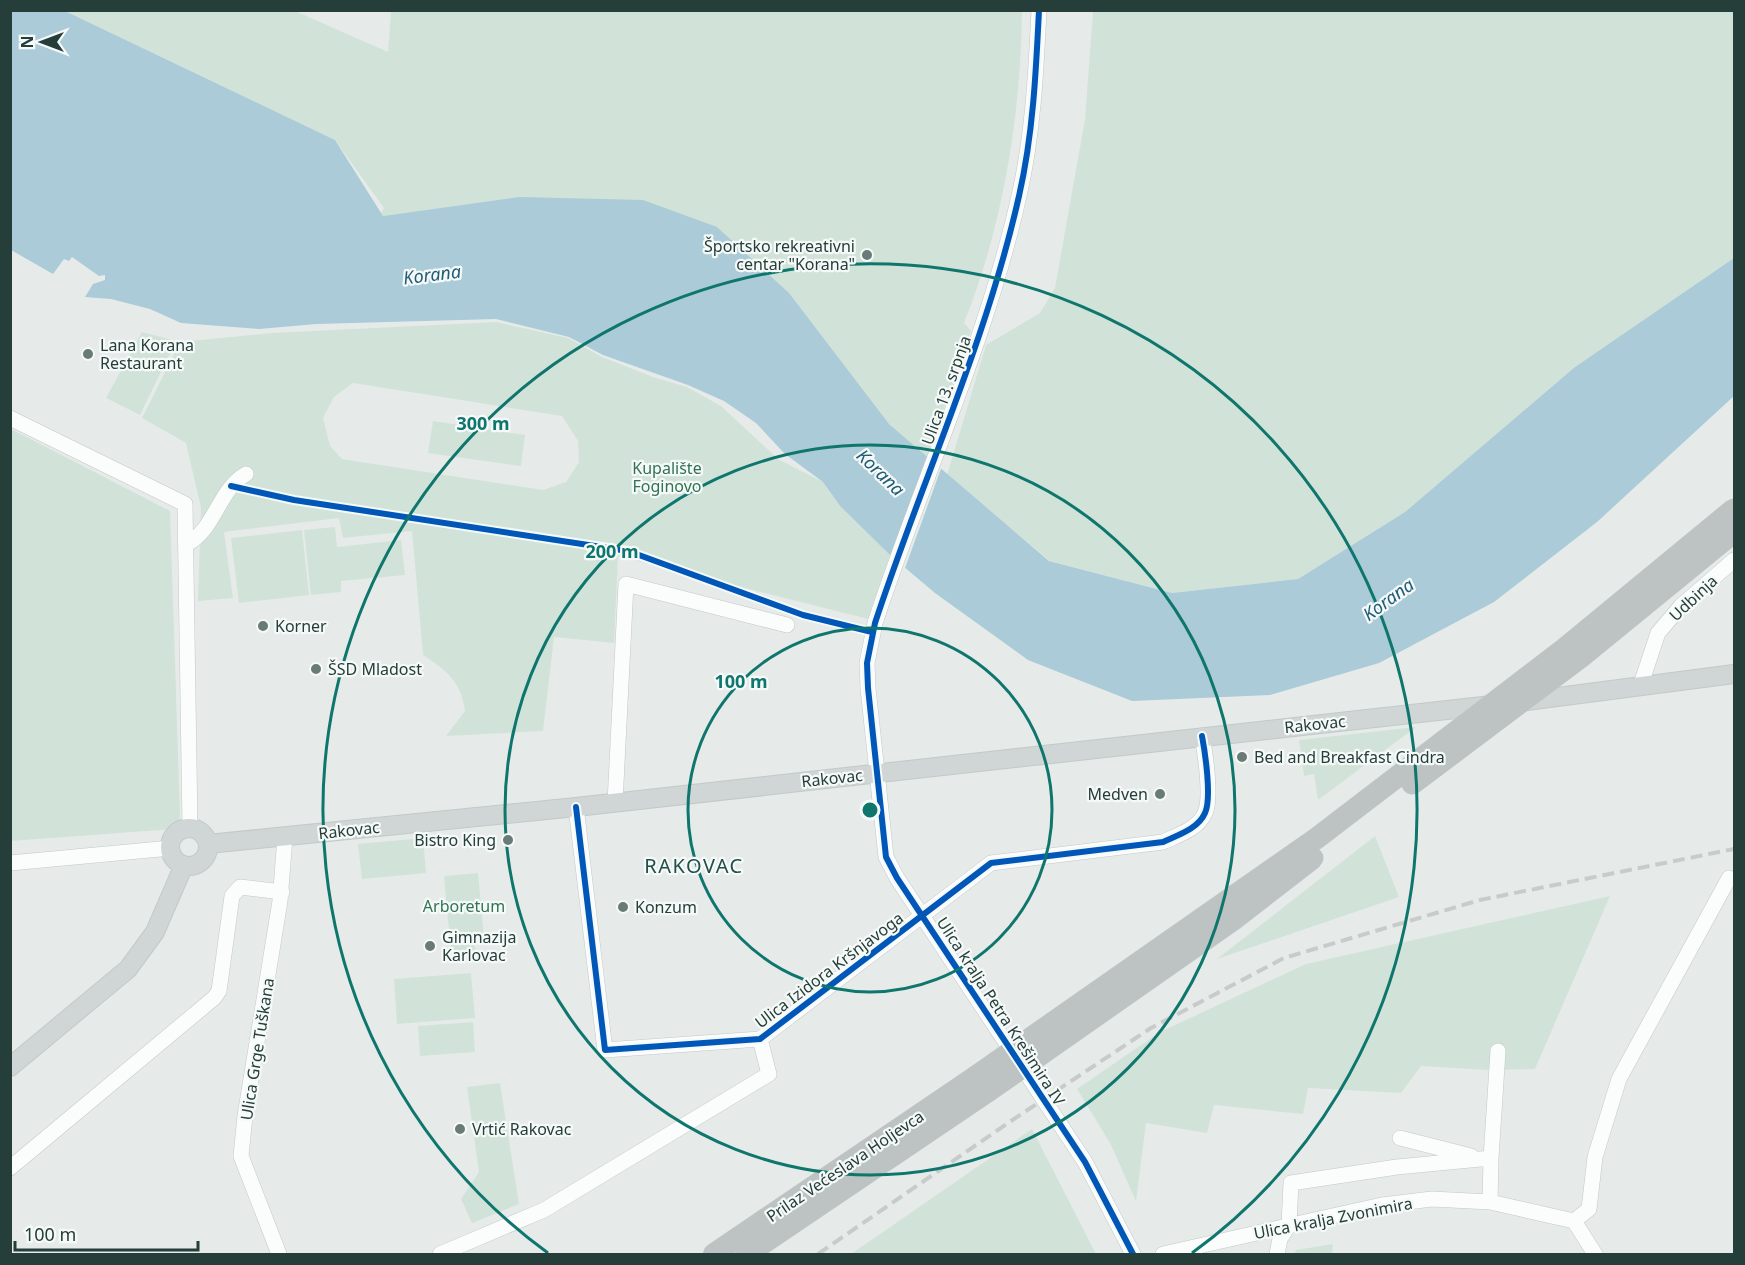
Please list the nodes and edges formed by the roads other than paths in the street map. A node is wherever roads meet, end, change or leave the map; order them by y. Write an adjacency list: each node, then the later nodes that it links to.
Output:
1 (1040, 10): 12 (street, Ulica 13. srpnja)
2 (10, 418): 6 (street)
3 (246, 474): 6 (street)
4 (1734, 509): 27 (highway, bridge)
5 (1734, 532): 27 (highway, bridge)
6 (187, 544): 15 (street)
7 (1734, 560): 10 (street, Udbinja)
8 (787, 625): 13 (street)
9 (1734, 674): 10 (main road)
10 (1640, 687): 11 (main road, Rakovac)
11 (1202, 736): 12 (main road, Rakovac); 23 (street, Ulica Izidora Kršnjavoga)
12 (876, 773): 13 (main road, Rakovac); 23 (street, Ulica kralja Petra Krešimira IV)
13 (615, 802): 14 (main road, Rakovac)
14 (576, 807): 16 (main road, Rakovac); 24 (street, Ulica Izidora Kršnjavoga)
15 (190, 827): 17 (main road); 18 (main road)
16 (285, 837): 17 (main road, Rakovac); 22 (street, Ulica Grge Tuškana)
17 (208, 844): 20 (main road)
18 (171, 848): 19 (street); 20 (main road)
19 (10, 863)
20 (184, 865): 26 (main road)
21 (1729, 878): 32 (street)
22 (282, 892): 30 (street); 34 (street, Ulica Grge Tuškana)
23 (922, 916): 24 (street, Ulica Izidora Kršnjavoga); 38 (street, Ulica kralja Petra Krešimira IV)
24 (760, 1039): 35 (street)
25 (1498, 1051): 29 (street)
26 (10, 1067)
27 (981, 1085): 36 (highway, Prilaz Većeslava Holjevca); 37 (highway, Prilaz Većeslava Holjevca)
28 (1400, 1138): 29 (street)
29 (1485, 1158): 31 (street); 33 (street)
30 (10, 1168)
31 (1490, 1202): 32 (street, Ulica kralja Zvonimira); 33 (street, Ulica kralja Zvonimira)
32 (1574, 1221): 41 (street)
33 (1289, 1225): 39 (street, Ulica kralja Zvonimira); 40 (street)
34 (279, 1254)
35 (440, 1254)
36 (714, 1254)
37 (747, 1254)
38 (1133, 1254)
39 (1162, 1254)
40 (1277, 1254)
41 (1595, 1254)

